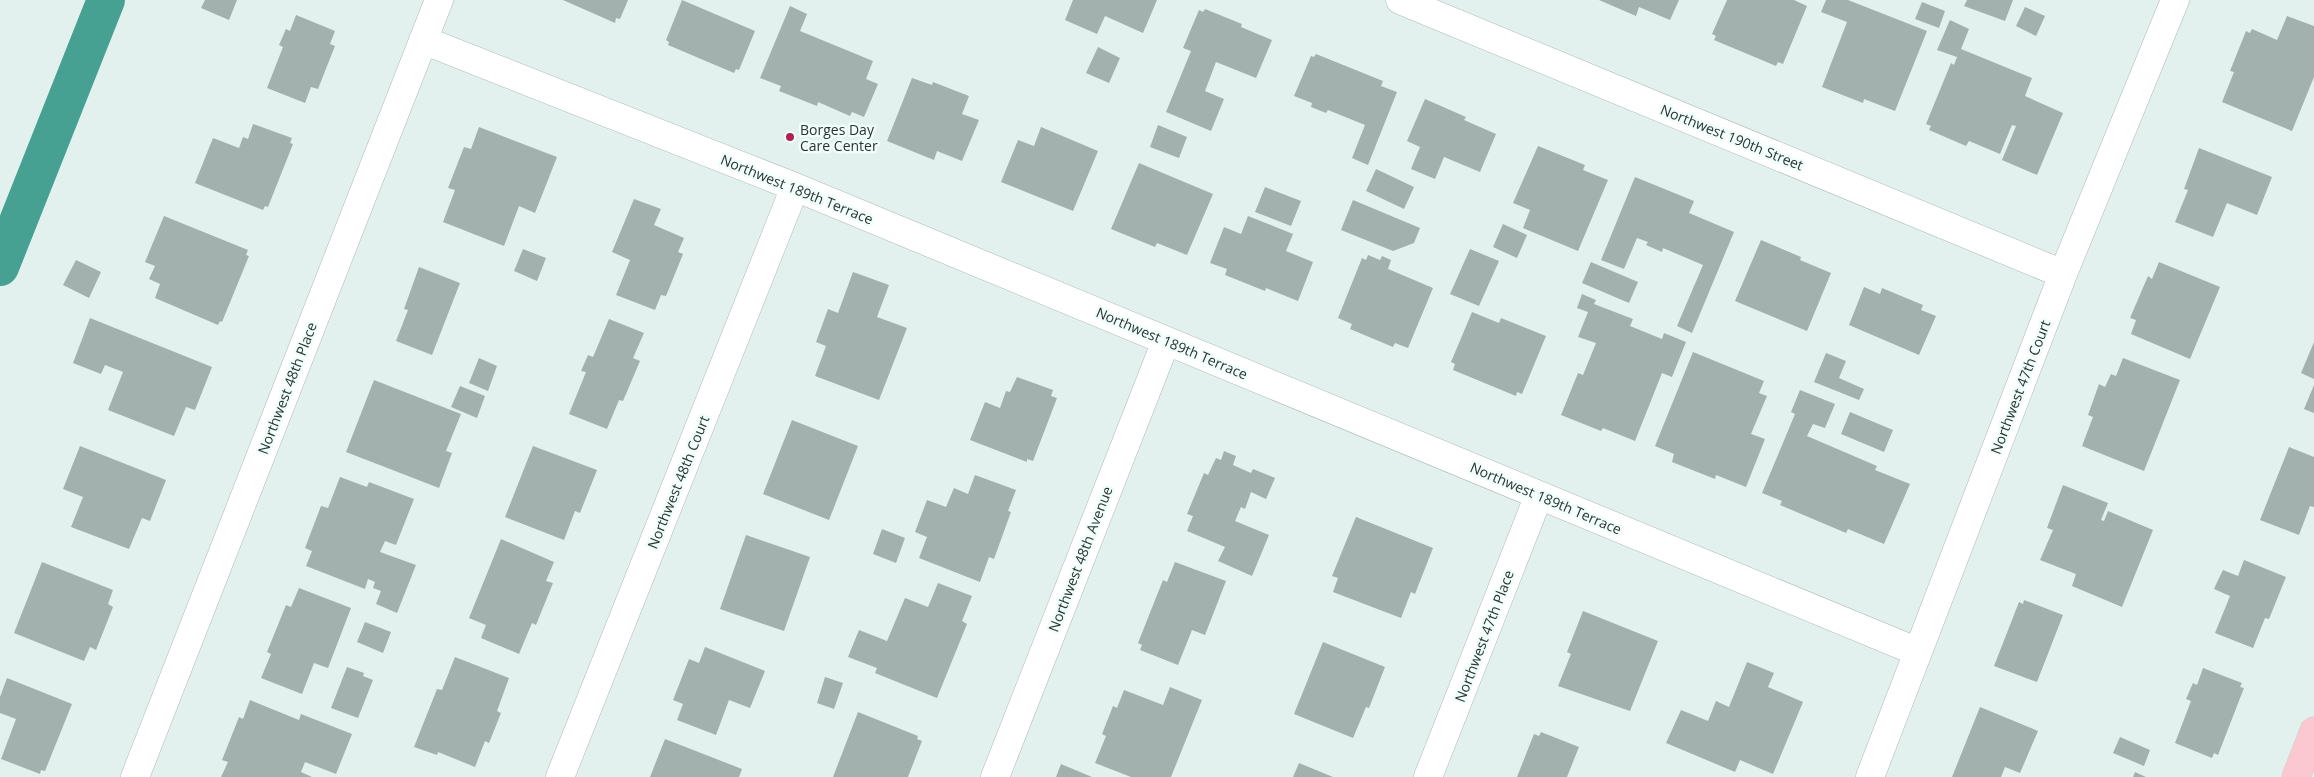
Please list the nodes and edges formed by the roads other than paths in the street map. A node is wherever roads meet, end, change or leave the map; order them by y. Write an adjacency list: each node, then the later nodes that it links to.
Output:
1 (439, 0): 4 (street, Northwest 48th Place)
2 (1400, 0): 6 (street, Northwest 190th Street)
3 (2175, 0): 6 (street, Northwest 47th Court)
4 (423, 40): 5 (street, Northwest 189th Terrace); 11 (street, Northwest 48th Place)
5 (795, 187): 7 (street, Northwest 189th Terrace); 12 (street, Northwest 48th Court)
6 (2063, 274): 9 (street, Northwest 47th Court)
7 (1166, 340): 8 (street, Northwest 189th Terrace); 13 (street, Northwest 48th Avenue)
8 (1539, 495): 9 (street, Northwest 189th Terrace); 14 (street, Northwest 47th Place)
9 (1918, 652): 15 (street, Northwest 47th Court)
10 (2314, 731): 16 (main road)
11 (135, 777)
12 (560, 777)
13 (995, 777)
14 (1428, 777)
15 (1870, 777)
16 (2296, 777)

